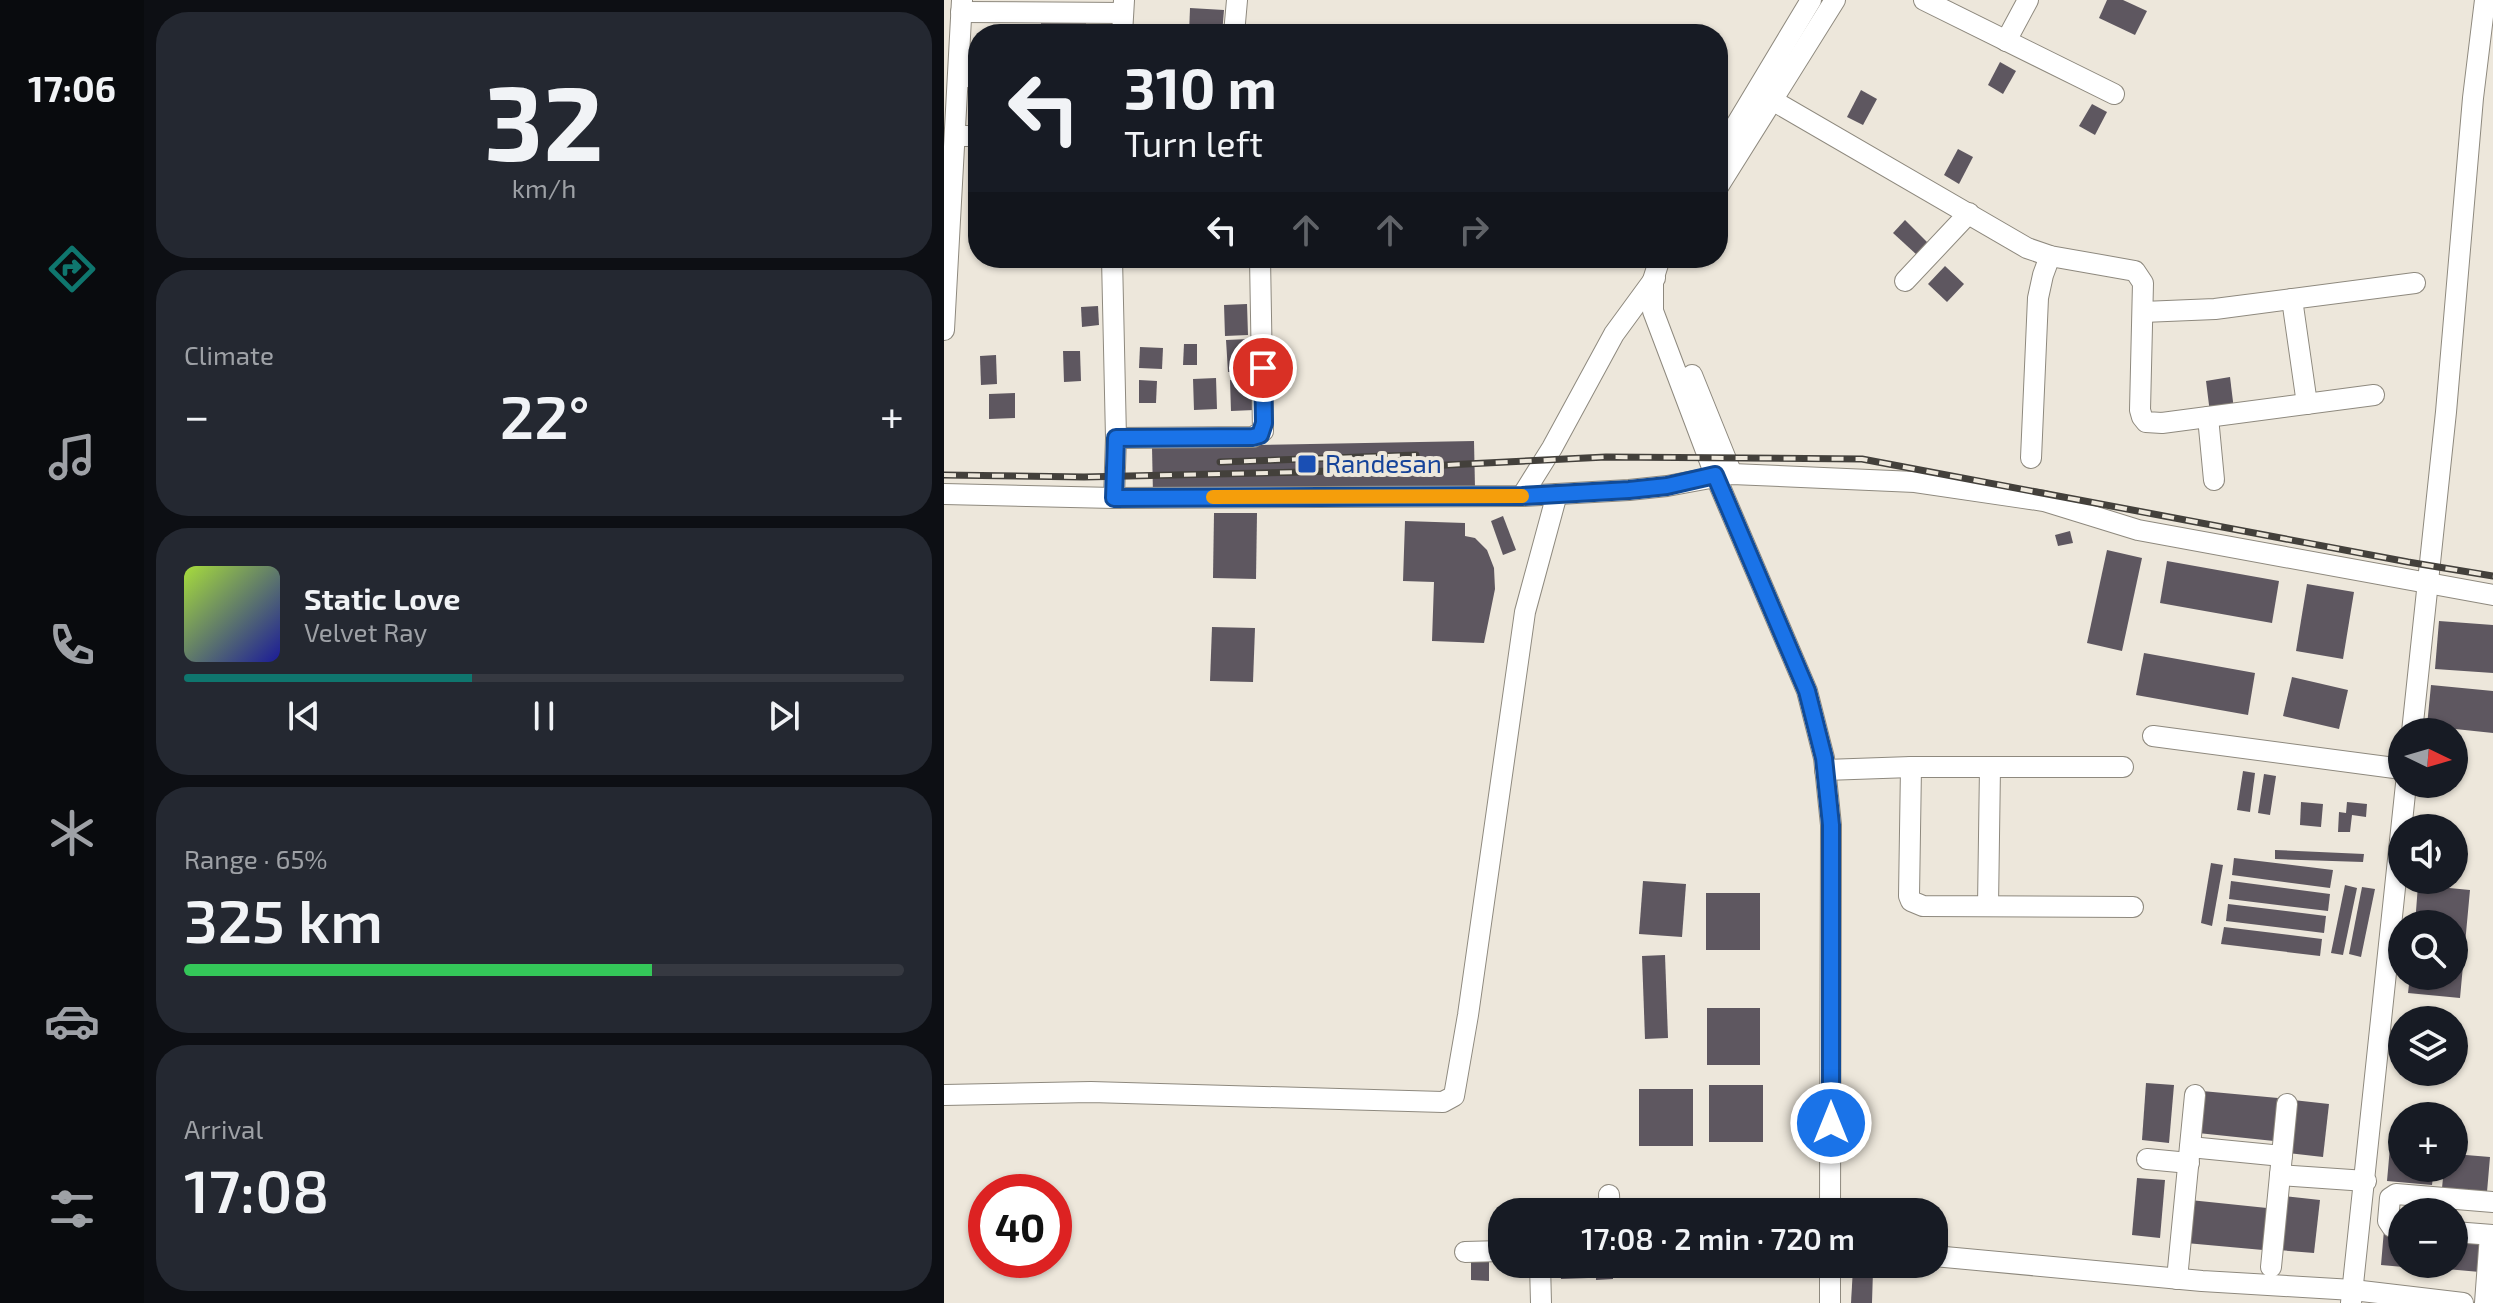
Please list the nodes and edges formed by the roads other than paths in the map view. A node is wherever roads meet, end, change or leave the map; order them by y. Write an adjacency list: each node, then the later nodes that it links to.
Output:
1 (1237, 0): 9 (street)
2 (1811, 0): 14 (street)
3 (1835, 0): 13 (street)
4 (1924, 0): 10 (street)
5 (2028, 0): 10 (street)
6 (2485, 0): 41 (street)
7 (1123, 6): 8 (street)
8 (957, 15): 11 (street)
9 (1235, 24)
10 (2006, 41): 12 (street)
11 (959, 82): 15 (street)
12 (2114, 94)
13 (1772, 100): 16 (street); 17 (street)
14 (1728, 138)
15 (952, 142): 18 (street)
16 (1728, 171)
17 (1969, 213): 19 (street); 25 (street)
18 (947, 232): 29 (street)
19 (2050, 256): 28 (street); 34 (street)
20 (1112, 268): 33 (street)
21 (1260, 268): 33 (street)
22 (1662, 268): 24 (street)
23 (1667, 268): 35 (street)
24 (1653, 280): 35 (street); 39 (street)
25 (1905, 281)
26 (2415, 283): 27 (street)
27 (2292, 299): 28 (street); 31 (street)
28 (2143, 312): 32 (street)
29 (944, 330)
30 (2374, 395): 31 (street)
31 (2307, 404): 32 (street)
32 (2208, 417): 36 (street)
33 (1116, 438): 40 (street)
34 (2031, 458)
35 (1724, 474): 38 (street); 41 (street); 49 (street)
36 (2214, 480)
37 (944, 494): 40 (street)
38 (1557, 494): 39 (street); 53 (street)
39 (1522, 496): 40 (street)
40 (1114, 498)
41 (2427, 583): 42 (street); 43 (street)
42 (2493, 595)
43 (2413, 718)
44 (2153, 736): 48 (street)
45 (1911, 767): 46 (street); 49 (street); 51 (street)
46 (1990, 767): 47 (street); 51 (street)
47 (2123, 767)
48 (2388, 767)
49 (1825, 770): 60 (street)
50 (2405, 798): 59 (street)
51 (1988, 906): 52 (street)
52 (2133, 907)
53 (944, 1095)
54 (2195, 1095): 56 (street)
55 (2287, 1104): 58 (street)
56 (2189, 1155): 57 (street); 58 (street); 75 (street)
57 (2147, 1159)
58 (2281, 1165): 59 (street); 72 (street)
59 (2366, 1181): 65 (street)
60 (1830, 1198)
61 (2390, 1198): 62 (street)
62 (2413, 1198)
63 (2493, 1202): 64 (street)
64 (2468, 1203)
65 (2363, 1208): 66 (street); 76 (street)
66 (2388, 1210)
67 (2468, 1233): 68 (street)
68 (2492, 1235): 80 (street)
69 (1488, 1251): 70 (street)
70 (1465, 1252)
71 (1948, 1257): 75 (street)
72 (2271, 1267)
73 (1540, 1278): 78 (street)
74 (1830, 1278): 79 (street)
75 (2177, 1279): 76 (street)
76 (2352, 1296): 77 (street)
77 (2456, 1302)
78 (1541, 1303)
79 (1830, 1303)
80 (2485, 1303)

